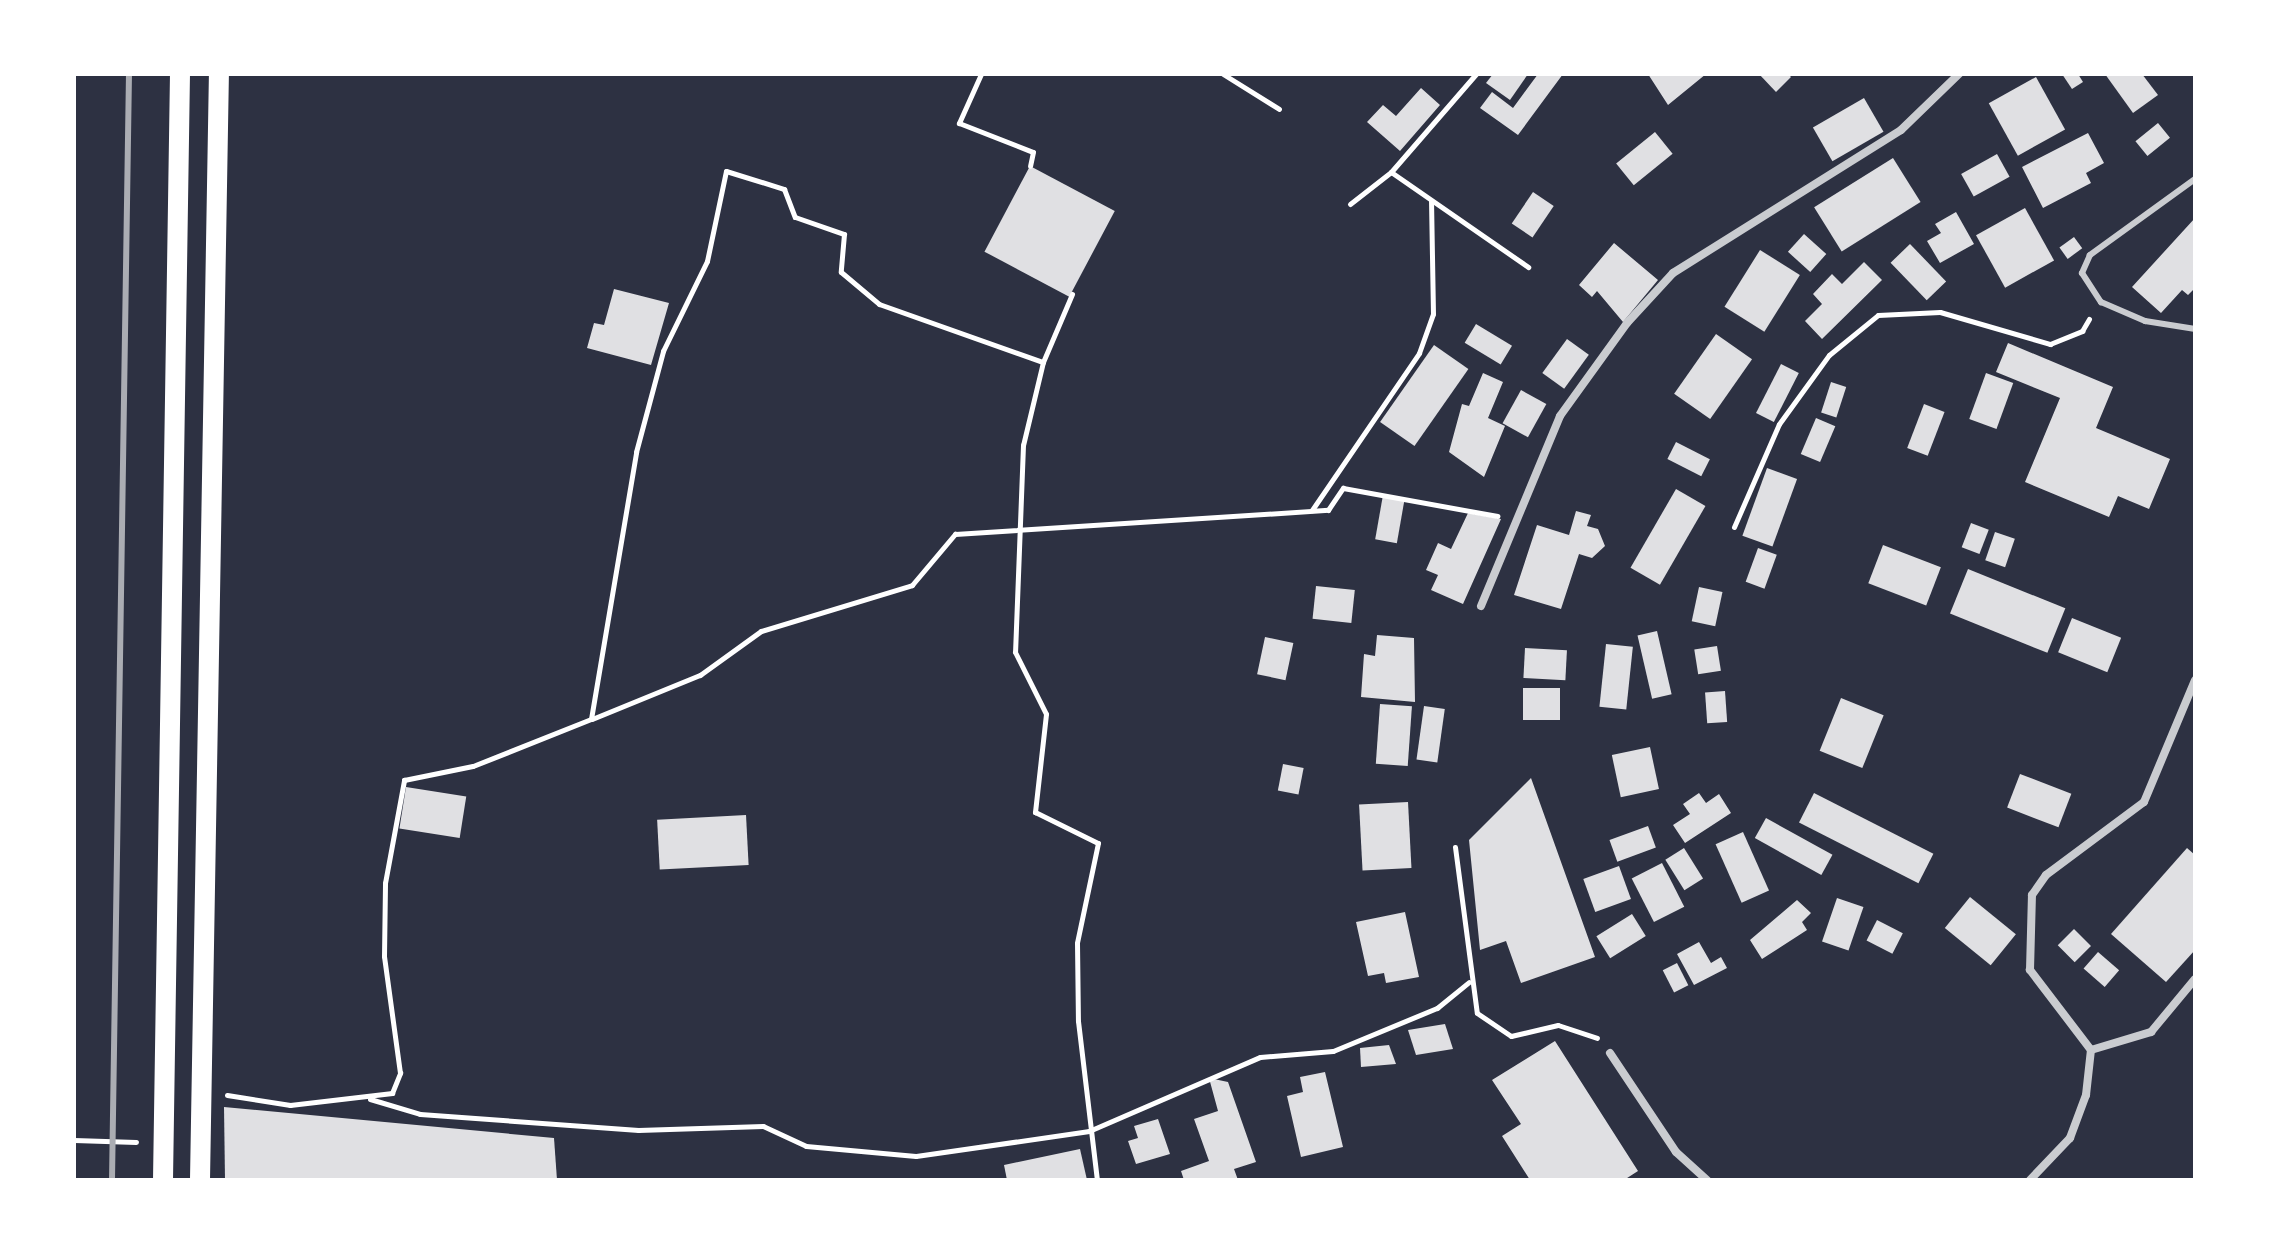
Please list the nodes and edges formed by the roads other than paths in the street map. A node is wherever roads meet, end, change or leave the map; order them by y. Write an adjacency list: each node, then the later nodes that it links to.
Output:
1 (180, 74): 11 (main road)
2 (219, 74): 12 (main road)
3 (1959, 74): 6 (street)
4 (2195, 179): 5 (lane)
5 (2195, 329)
6 (1481, 606)
7 (2195, 680): 9 (street)
8 (2195, 979): 9 (street)
9 (2091, 1050): 14 (street)
10 (1610, 1053): 13 (street)
11 (163, 1180)
12 (200, 1180)
13 (1707, 1180)
14 (2030, 1180)

